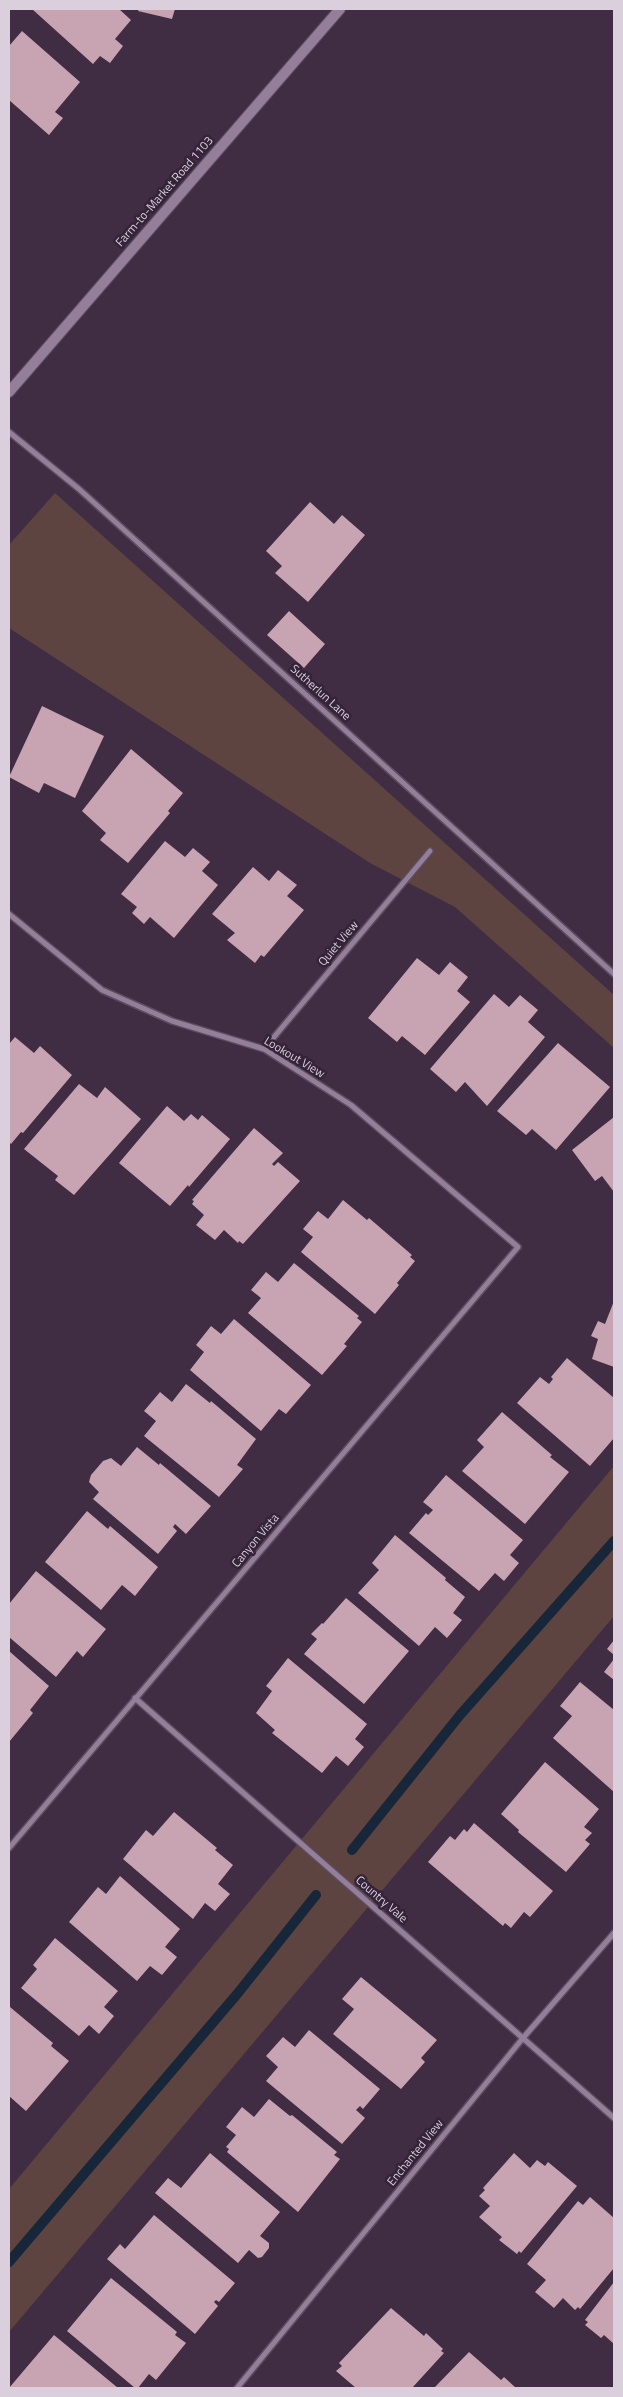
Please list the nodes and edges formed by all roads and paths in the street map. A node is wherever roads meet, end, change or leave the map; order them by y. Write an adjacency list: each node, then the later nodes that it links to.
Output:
1 (340, 9): 2 (main road, Farm-to-Market Road 1103)
2 (9, 392)
3 (9, 432): 6 (street, Sutherlun Lane)
4 (430, 851): 7 (street, Quiet View)
5 (9, 914): 7 (street, Lookout View)
6 (614, 974)
7 (264, 1049): 8 (street, Lookout View)
8 (518, 1246): 9 (street, Canyon Vista)
9 (135, 1698): 10 (street, Canyon Vista); 12 (street, Country Vale)
10 (9, 1848)
11 (614, 1933): 12 (street, Enchanted View)
12 (523, 2038): 13 (street, Country Vale); 14 (street, Enchanted View)
13 (614, 2118)
14 (237, 2388)

